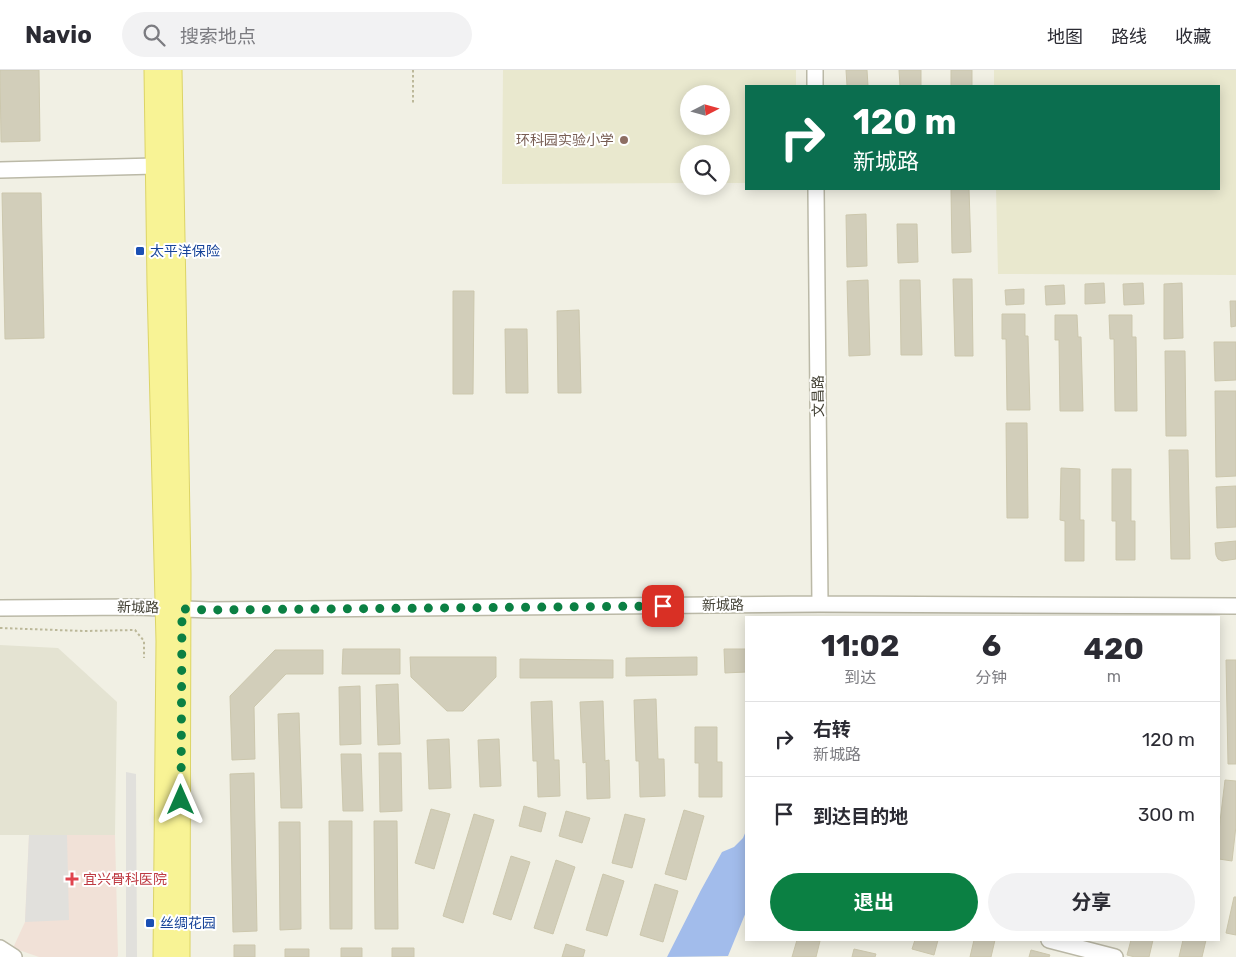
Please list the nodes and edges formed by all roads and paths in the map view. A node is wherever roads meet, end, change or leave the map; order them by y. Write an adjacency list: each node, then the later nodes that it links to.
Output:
1 (154, 70): 7 (main road)
2 (172, 70): 13 (main road)
3 (413, 70): 6 (path)
4 (815, 70): 5 (street)
5 (815, 85)
6 (413, 105)
7 (155, 166): 8 (street); 13 (main road)
8 (0, 170)
9 (816, 190): 10 (street, 文昌路)
10 (820, 604): 11 (street, 新城路); 13 (street, 新城路)
11 (1236, 606)
12 (0, 608): 13 (street, 新城路)
13 (173, 608): 17 (main road); 18 (main road)
14 (0, 628): 15 (path)
15 (144, 658)
16 (1053, 941): 19 (street)
17 (163, 957)
18 (180, 957)
19 (1115, 957)

